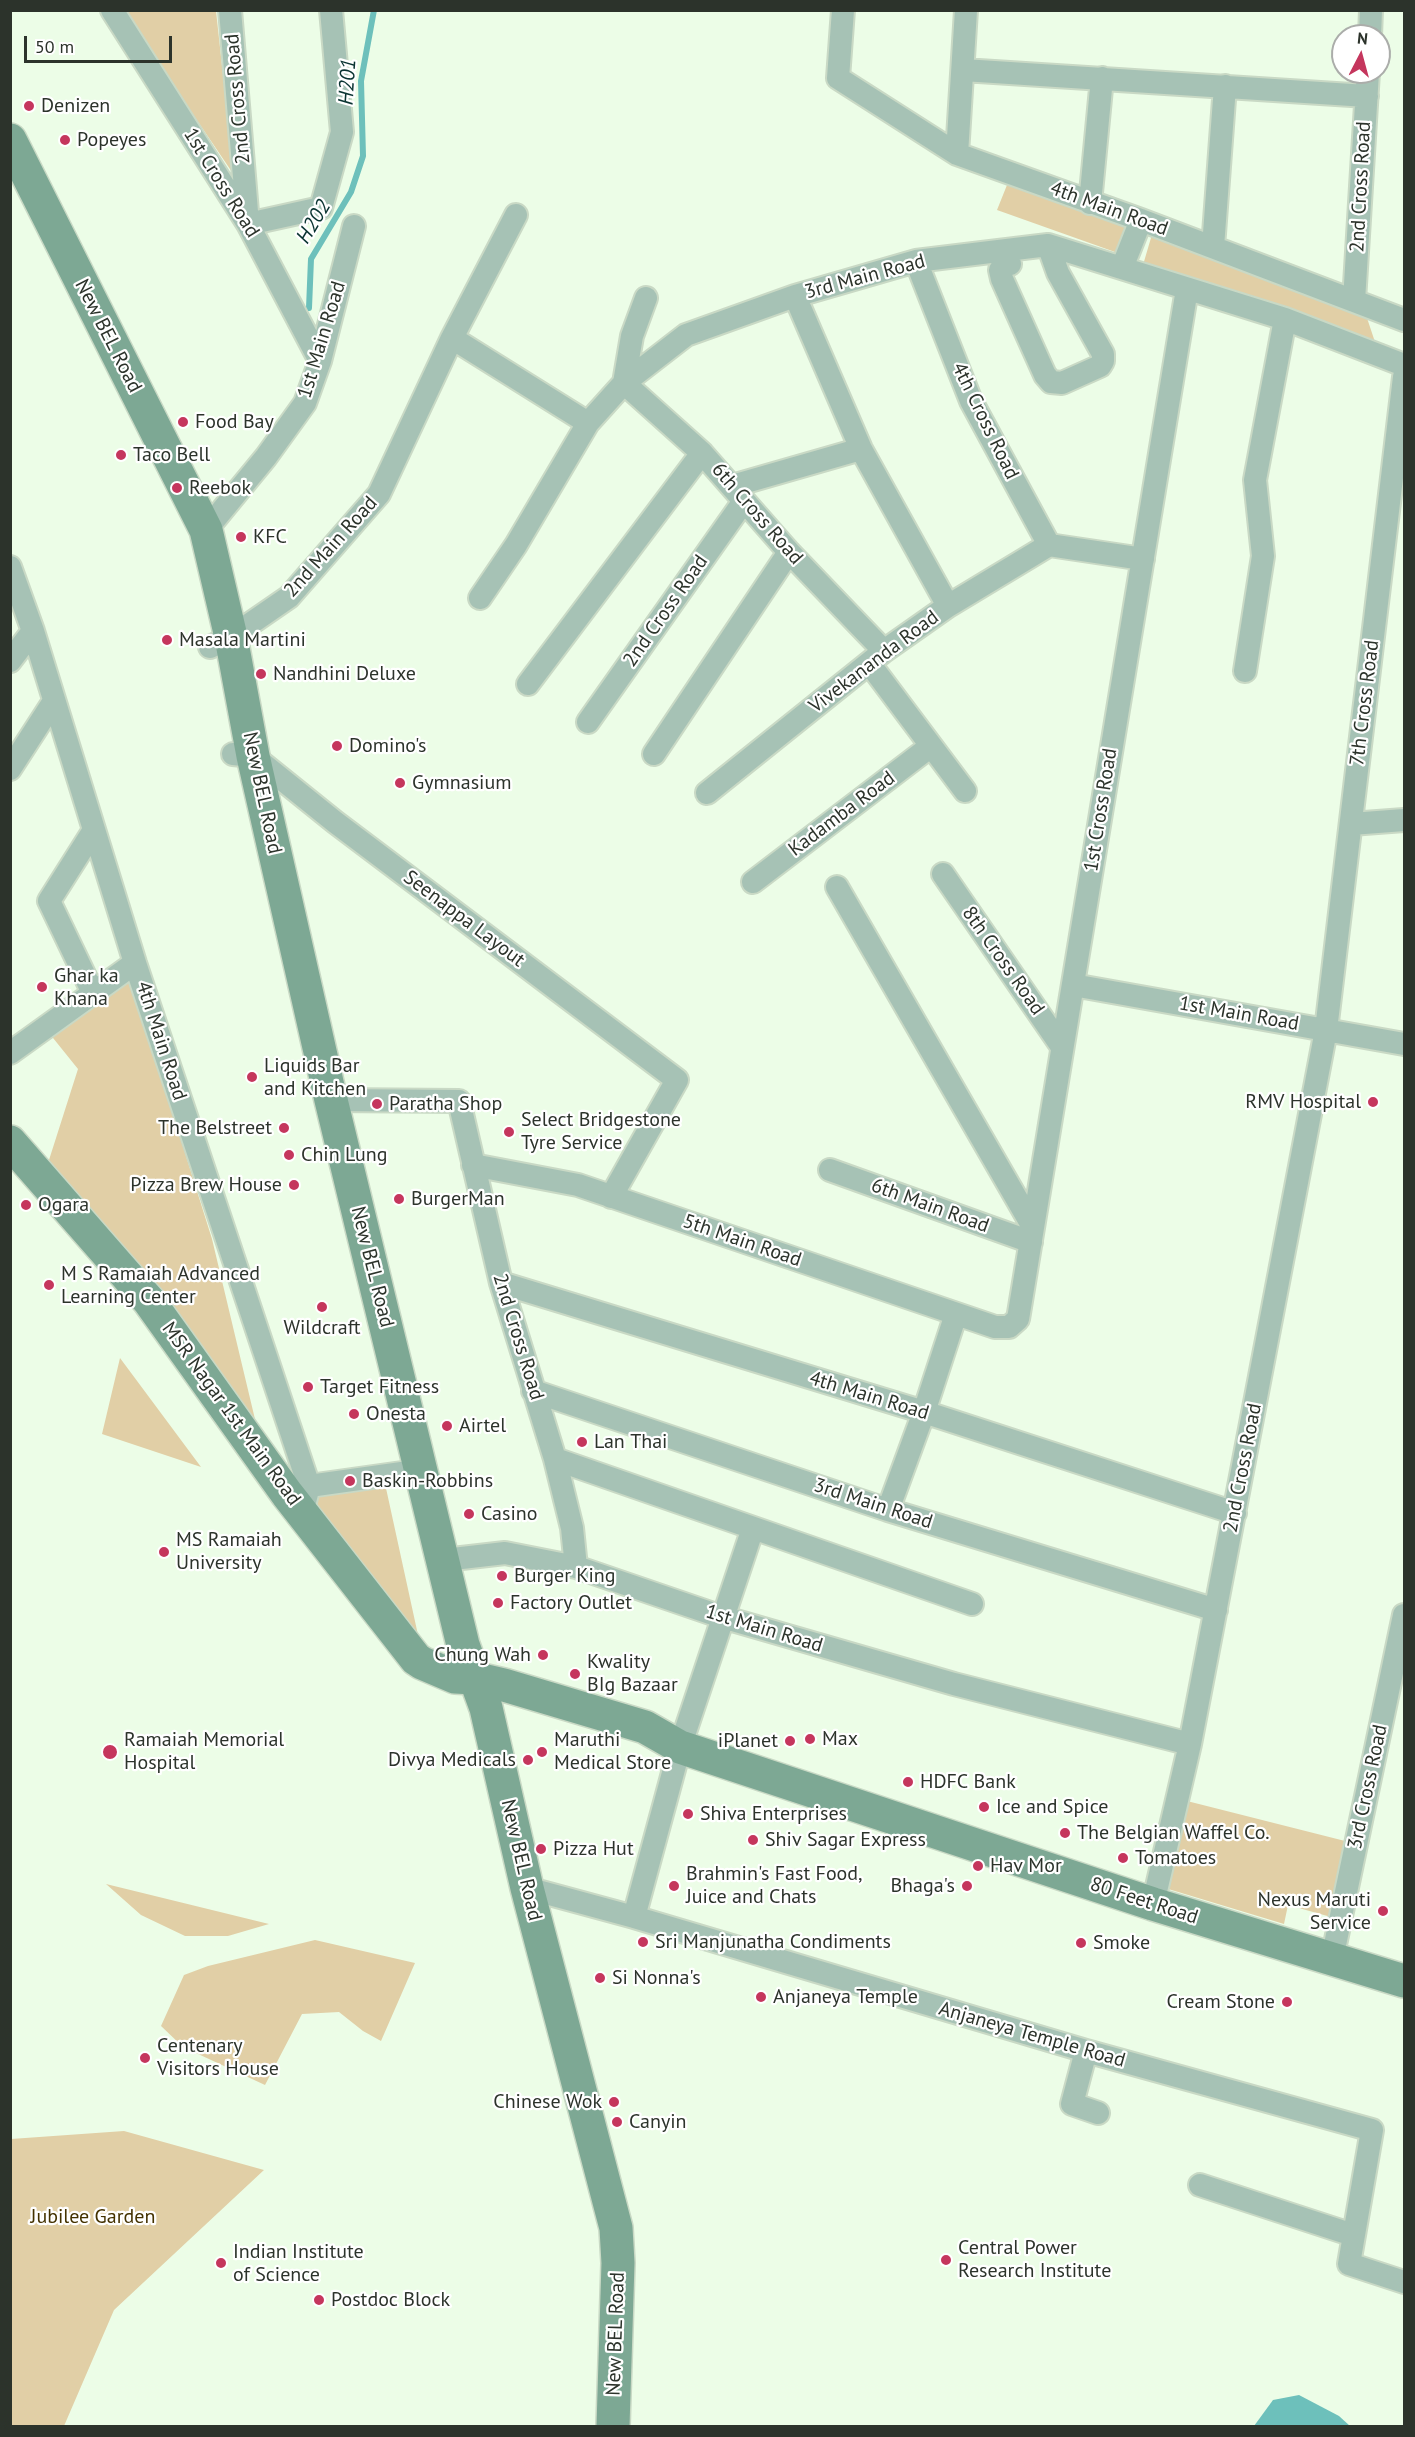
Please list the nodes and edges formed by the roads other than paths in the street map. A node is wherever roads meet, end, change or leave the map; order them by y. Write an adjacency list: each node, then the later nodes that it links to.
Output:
1 (112, 10): 17 (street, 1st Cross Road)
2 (230, 10): 17 (street, 2nd Cross Road)
3 (331, 10): 17 (street)
4 (843, 10): 12 (street, 4th Main Road)
5 (966, 10): 6 (street)
6 (963, 70): 7 (street); 12 (street)
7 (1102, 78): 9 (street); 14 (street)
8 (1368, 84): 10 (street, 2nd Cross Road)
9 (1225, 87): 10 (street); 19 (street)
10 (1367, 96): 27 (street, 2nd Cross Road)
11 (10, 140): 39 (main road, New BEL Road)
12 (957, 154): 14 (street, 4th Main Road)
13 (10, 186): 47 (main road, New BEL Road)
14 (1090, 203): 16 (street, 4th Main Road)
15 (516, 215): 30 (street, 2nd Main Road)
16 (1141, 220): 19 (street, 4th Main Road); 23 (street)
17 (248, 224): 31 (street, 1st Cross Road)
18 (354, 226): 31 (street, 1st Main Road)
19 (1213, 248): 27 (street, 4th Main Road)
20 (1050, 253): 21 (street, 3rd Main Road); 21 (street); 23 (street, 3rd Main Road)
21 (1009, 257): 22 (street, 3rd Main Road)
22 (916, 261): 25 (street, 3rd Main Road); 40 (street, 4th Cross Road)
23 (1122, 268): 24 (street, 3rd Main Road)
24 (1187, 289): 28 (street, 3rd Main Road); 42 (street, 1st Cross Road)
25 (795, 296): 34 (street, 3rd Main Road); 36 (street)
26 (646, 298): 34 (street)
27 (1354, 302): 29 (street, 4th Main Road)
28 (1285, 319): 32 (street, 3rd Main Road); 50 (street)
29 (1404, 320)
30 (452, 338): 35 (street); 47 (street, 2nd Main Road)
31 (320, 361): 39 (street, 1st Main Road)
32 (1404, 365)
33 (1404, 377): 61 (street, 7th Cross Road)
34 (624, 383): 35 (street, 3rd Main Road); 37 (street, 6th Cross Road)
35 (588, 423): 44 (street, 3rd Main Road)
36 (861, 449): 38 (street); 45 (street)
37 (702, 453): 38 (street, 6th Cross Road); 51 (street)
38 (738, 494): 41 (street, 6th Cross Road); 53 (street, 2nd Cross Road)
39 (206, 530): 47 (main road, New BEL Road)
40 (1049, 545): 42 (street); 45 (street, Vivekananda Road)
41 (789, 552): 48 (street, 6th Cross Road); 55 (street)
42 (1143, 560): 67 (street, 1st Cross Road)
43 (10, 567): 46 (street, 4th Main Road)
44 (480, 598)
45 (948, 606): 48 (street, Vivekananda Road)
46 (33, 631): 49 (street); 52 (street, 4th Main Road)
47 (221, 642): 56 (main road, New BEL Road)
48 (877, 657): 54 (street, 6th Cross Road); 59 (street, Vivekananda Road)
49 (10, 661)
50 (1245, 671)
51 (528, 684)
52 (54, 701): 57 (street); 62 (street, 4th Main Road)
53 (588, 722)
54 (931, 746): 58 (street, 6th Cross Road); 64 (street, Kadamba Road)
55 (654, 754)
56 (243, 755): 73 (main road, New BEL Road); 77 (street, Seenappa Layout); 85 (main road, New BEL Road)
57 (10, 769)
58 (965, 791)
59 (707, 793)
60 (1404, 820): 61 (street)
61 (1351, 824): 69 (street, 7th Cross Road)
62 (94, 830): 66 (street, 4th Main Road); 68 (street)
63 (943, 874): 71 (street, 8th Cross Road)
64 (753, 882)
65 (837, 886): 78 (street)
66 (135, 963): 68 (street); 86 (street, 4th Main Road)
67 (1073, 985): 69 (street, 1st Main Road); 71 (street, 1st Cross Road)
68 (93, 993): 72 (street)
69 (1326, 1030): 70 (street, 1st Main Road); 88 (street, 2nd Cross Road)
70 (1404, 1044)
71 (1062, 1047): 78 (street, 1st Cross Road)
72 (10, 1053)
73 (331, 1100): 75 (street, 2nd Cross Road); 90 (main road, New BEL Road)
74 (10, 1142): 86 (main road, MSR Nagar 1st Main Road)
75 (473, 1165): 77 (street, 5th Main Road); 79 (street, 2nd Cross Road)
76 (830, 1170): 78 (street, 6th Main Road)
77 (611, 1197): 80 (street, 5th Main Road)
78 (1032, 1235): 81 (street, 1st Cross Road)
79 (501, 1283): 82 (street, 2nd Cross Road); 83 (street, 4th Main Road)
80 (956, 1314): 81 (street, 5th Main Road); 83 (street)
81 (1008, 1327)
82 (533, 1390): 84 (street, 2nd Cross Road); 87 (street, 3rd Main Road)
83 (924, 1412): 87 (street); 88 (street, 4th Main Road)
84 (555, 1458): 89 (street); 91 (street, 2nd Cross Road)
85 (409, 1472): 86 (street); 96 (main road, New BEL Road)
86 (299, 1498): 96 (main road, MSR Nagar 1st Main Road)
87 (888, 1510): 93 (street, 3rd Main Road)
88 (1235, 1513): 93 (street, 2nd Cross Road)
89 (753, 1528): 92 (street); 95 (street)
90 (444, 1560): 91 (street); 96 (main road, New BEL Road)
91 (576, 1567): 95 (street, 1st Main Road)
92 (972, 1604)
93 (1216, 1610): 98 (street, 2nd Cross Road)
94 (1404, 1615): 103 (street, 3rd Cross Road)
95 (722, 1617): 98 (street, 1st Main Road); 99 (street)
96 (465, 1677): 97 (main road, New BEL Road); 99 (main road, 80 Feet Road)
97 (476, 1709): 99 (main road, 80 Feet Road); 100 (main road, New BEL Road); 110 (main road, New BEL Road)
98 (1190, 1744): 101 (street, 2nd Cross Road)
99 (681, 1747): 101 (main road, 80 Feet Road); 102 (street)
100 (527, 1888): 102 (street, Anjaneya Temple Road); 111 (main road, New BEL Road)
101 (1153, 1904): 103 (main road, 80 Feet Road)
102 (634, 1917): 105 (street, Anjaneya Temple Road)
103 (1332, 1959): 104 (main road, 80 Feet Road)
104 (1404, 1981)
105 (1086, 2051): 106 (street); 108 (street, Anjaneya Temple Road)
106 (1098, 2113)
107 (1200, 2185): 108 (street)
108 (1353, 2235): 109 (street, Anjaneya Temple Road)
109 (1404, 2282)
110 (597, 2427)
111 (612, 2427)

